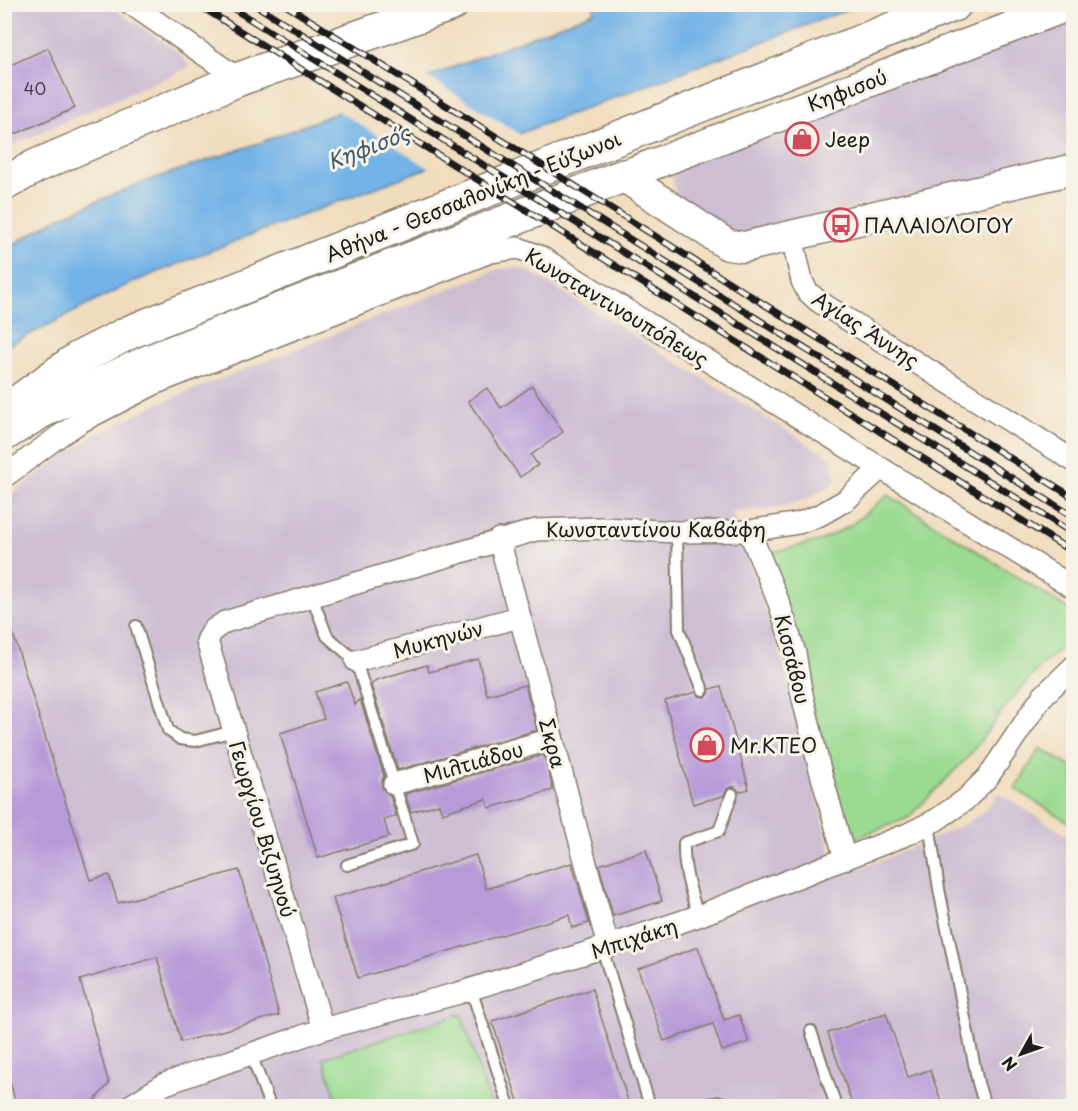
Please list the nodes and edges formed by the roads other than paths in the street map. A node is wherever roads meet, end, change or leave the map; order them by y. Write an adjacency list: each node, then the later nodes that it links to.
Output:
1 (131, 4): 7 (street)
2 (414, 4): 6 (highway)
3 (452, 4): 6 (highway)
4 (955, 4): 12 (highway, Αθήνα - Θεσσαλονίκη - Εύζωνοι)
5 (1072, 4): 9 (street, Κηφισού)
6 (382, 28): 7 (highway)
7 (239, 79): 10 (highway)
8 (1074, 169): 11 (street)
9 (623, 176): 11 (street); 13 (highway)
10 (4, 184)
11 (792, 237): 14 (street, Αγίας Άννης)
12 (4, 412)
13 (4, 434)
14 (1074, 462)
15 (881, 468): 16 (street, Κωνσταντινουπόλεως); 17 (street, Κωνσταντίνου Καβάφη); 20 (street, Κωνσταντινουπόλεως)
16 (4, 477)
17 (749, 531): 18 (street, Κωνσταντίνου Καβάφη); 33 (street, Κισσάβου)
18 (676, 532): 19 (street, Κωνσταντίνου Καβάφη); 27 (lane)
19 (499, 539): 21 (street, Κωνσταντίνου Καβάφη); 22 (street, Σκρα)
20 (1074, 588)
21 (312, 597): 24 (street, Κωνσταντίνου Καβάφη); 25 (lane)
22 (519, 617): 25 (street, Μυκηνών); 29 (street, Σκρα)
23 (136, 626): 28 (lane)
24 (213, 630): 28 (street, Γεωργίου Βιζυηνού)
25 (356, 661): 30 (lane)
26 (1074, 666): 32 (street, Μπιχάκη)
27 (703, 690)
28 (234, 731): 38 (street, Γεωργίου Βιζυηνού)
29 (552, 740): 30 (street, Μιλτιάδου); 36 (street, Σκρα)
30 (394, 784): 34 (lane)
31 (732, 794): 35 (lane)
32 (928, 824): 33 (street, Μπιχάκη); 48 (lane)
33 (845, 860): 35 (street, Μπιχάκη)
34 (347, 865)
35 (698, 916): 36 (street, Μπιχάκη)
36 (605, 947): 37 (street, Μπιχάκη); 44 (lane)
37 (471, 989): 38 (street, Μπιχάκη); 43 (lane)
38 (323, 1029): 40 (street, Μπιχάκη)
39 (811, 1031): 47 (lane)
40 (251, 1054): 41 (street, Μπιχάκη); 42 (lane)
41 (130, 1107)
42 (270, 1107)
43 (509, 1107)
44 (650, 1107)
45 (699, 1107): 46 (lane)
46 (730, 1107)
47 (836, 1107)
48 (985, 1107)

